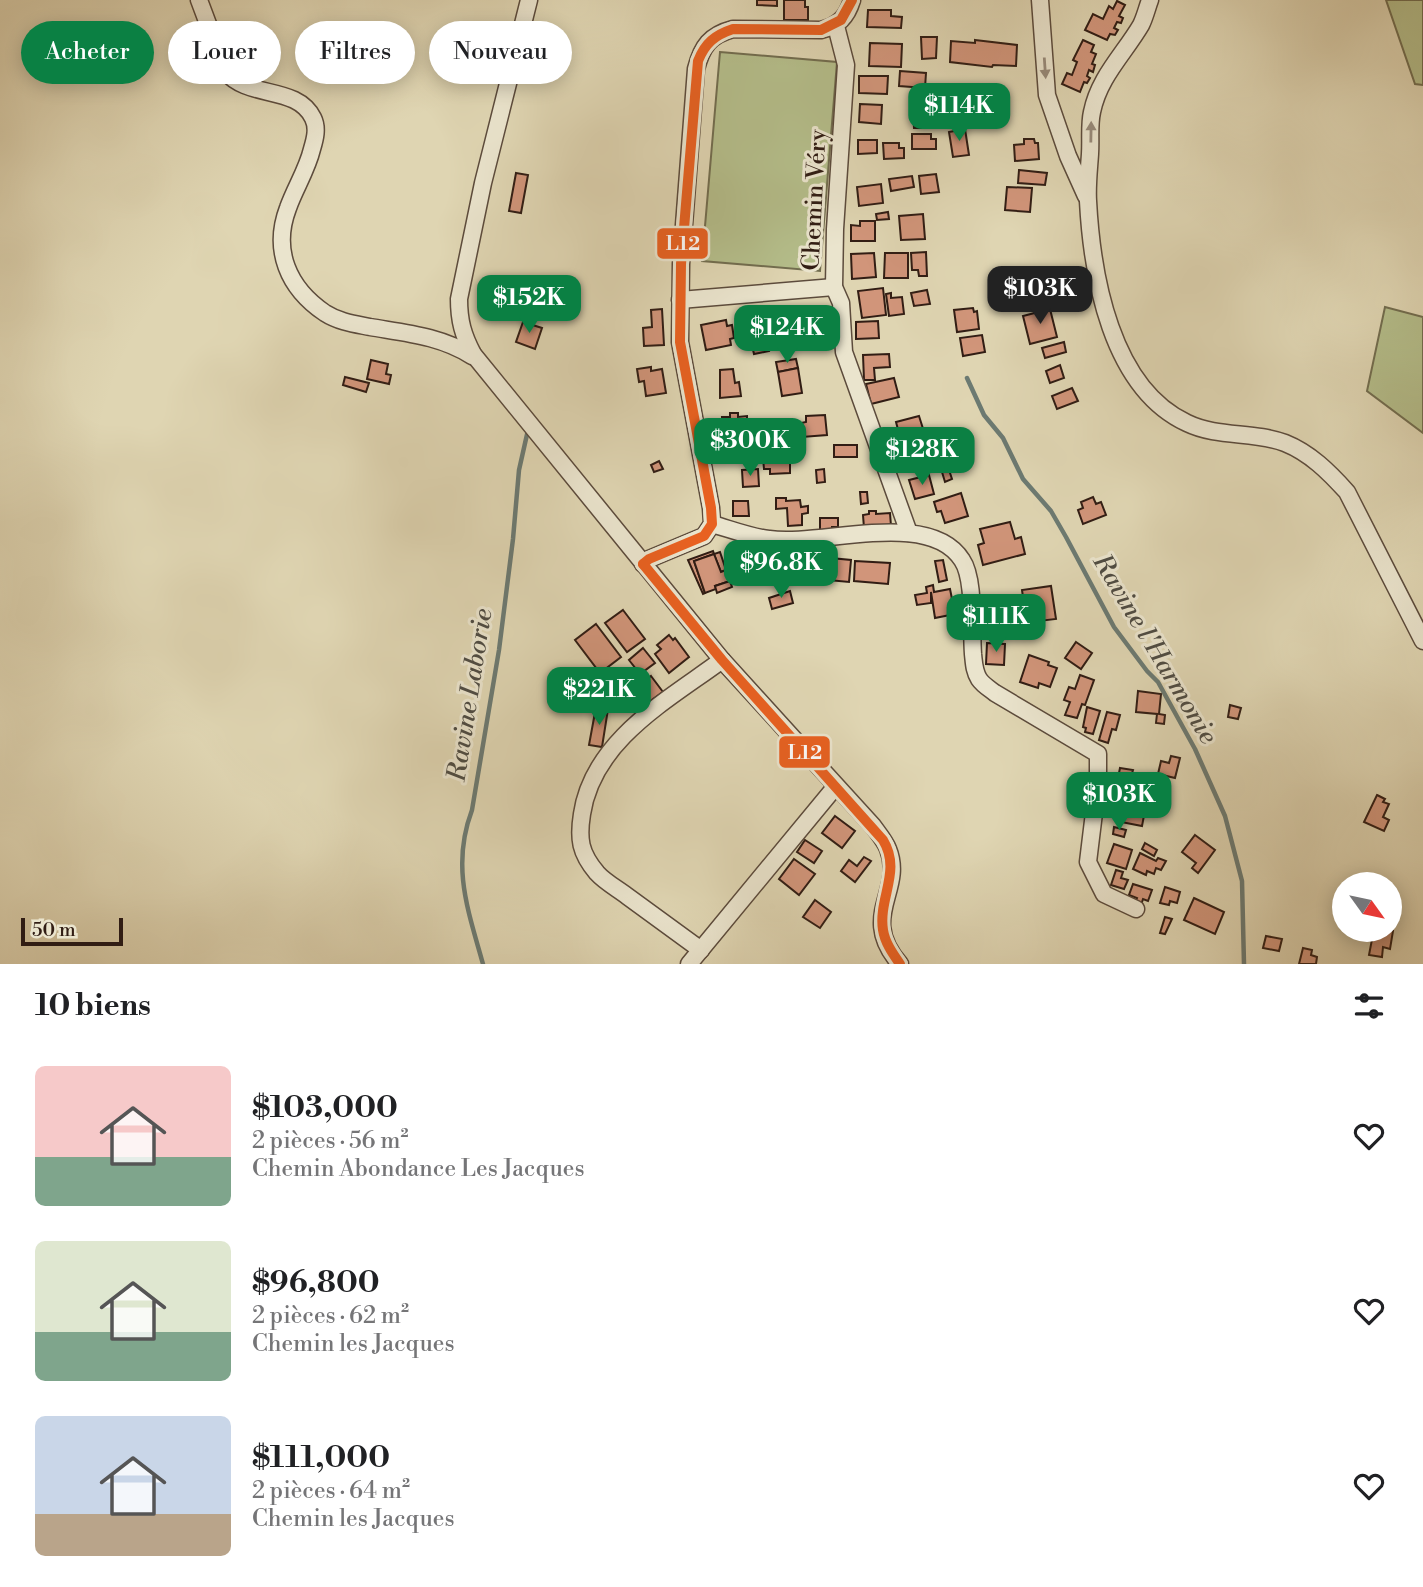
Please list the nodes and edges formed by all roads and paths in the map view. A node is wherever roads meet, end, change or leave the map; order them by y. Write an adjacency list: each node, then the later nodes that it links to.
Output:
1 (199, 0): 10 (street)
2 (529, 0): 10 (street)
3 (852, 0): 6 (street)
4 (1040, 0): 7 (street, one-way to 7)
5 (1150, 0): 7 (street, one-way to 5)
6 (836, 26): 8 (street, Chemin Véry); 9 (street)
7 (1088, 200): 14 (street)
8 (834, 287): 9 (street); 12 (street, Chemin Véry)
9 (680, 300): 11 (street)
10 (473, 354): 13 (street)
11 (712, 524): 12 (street); 13 (street)
12 (909, 533): 17 (street)
13 (643, 564): 15 (street)
14 (1423, 641)
15 (722, 660): 16 (street); 18 (street)
16 (836, 786): 18 (street); 20 (street)
17 (1136, 909)
18 (701, 950): 19 (street)
19 (689, 964)
20 (900, 964)

